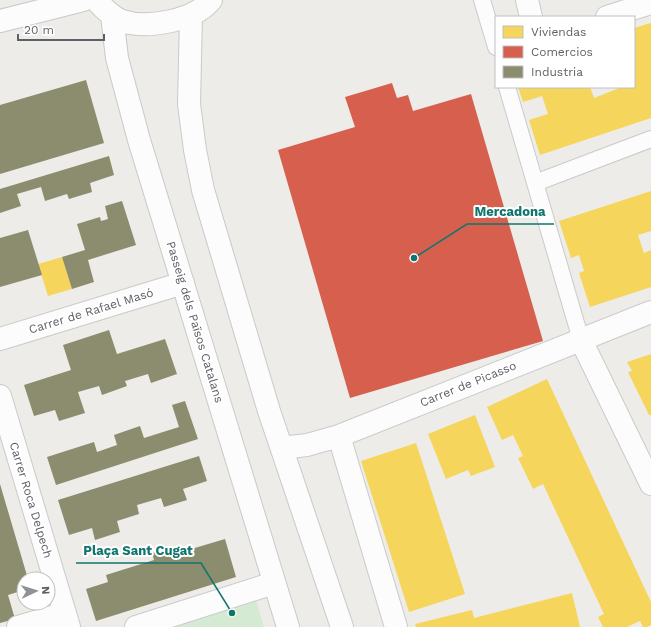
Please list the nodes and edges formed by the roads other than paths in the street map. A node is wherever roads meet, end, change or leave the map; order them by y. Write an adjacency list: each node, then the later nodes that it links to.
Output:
1 (83, 0): 11 (main road)
2 (96, 0): 7 (main road)
3 (211, 0): 8 (main road)
4 (482, 0): 12 (lane)
5 (528, 0): 9 (main road)
6 (651, 3): 10 (main road)
7 (112, 15): 8 (main road); 16 (main road, Passeig dels Països Catalans)
8 (191, 15): 22 (main road)
9 (531, 16)
10 (610, 16)
11 (0, 21)
12 (495, 44)
13 (507, 88): 15 (lane)
14 (651, 139): 15 (lane)
15 (535, 183): 19 (lane)
16 (183, 283): 18 (main road, Carrer de Rafael Masó); 24 (main road, Passeig dels Països Catalans)
17 (651, 312): 19 (main road, Carrer de Picasso)
18 (0, 339)
19 (580, 340): 21 (main road, Carrer de Picasso); 23 (main road)
20 (0, 396): 25 (main road, Carrer Roca Delpech)
21 (339, 436): 22 (main road, Carrer de Picasso); 30 (main road)
22 (282, 448): 29 (main road)
23 (651, 484)
24 (274, 583): 27 (main road); 28 (main road, Passeig dels Països Catalans)
25 (67, 620): 26 (main road)
26 (18, 627)
27 (136, 627)
28 (288, 627)
29 (342, 627)
30 (396, 627)

